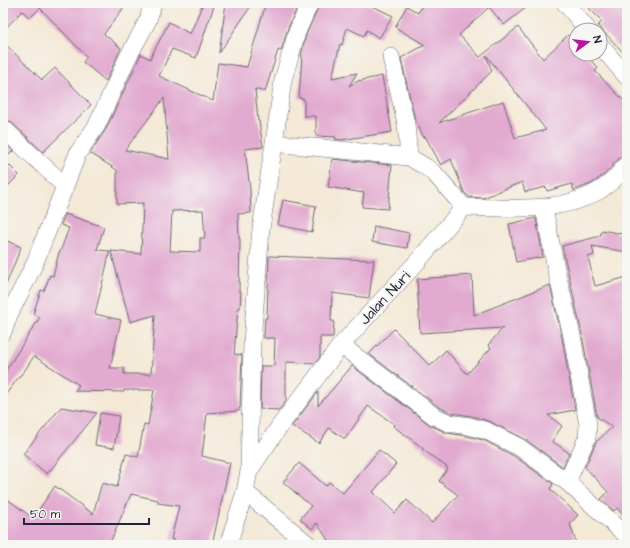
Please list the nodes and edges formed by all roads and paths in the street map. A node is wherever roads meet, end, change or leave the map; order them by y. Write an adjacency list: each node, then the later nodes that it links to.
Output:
1 (153, 3): 12 (street)
2 (310, 3): 9 (street)
3 (565, 3): 4 (street)
4 (581, 22)
5 (608, 52): 7 (street)
6 (391, 57): 10 (street)
7 (625, 70)
8 (3, 128): 12 (street)
9 (274, 143): 10 (street); 17 (street)
10 (409, 157): 13 (street)
11 (627, 164): 14 (street)
12 (65, 186): 15 (street)
13 (464, 207): 14 (street); 16 (street, Jalan Nuri)
14 (544, 208): 18 (street)
15 (3, 332)
16 (341, 345): 17 (street, Jalan Nuri); 18 (street)
17 (249, 471): 19 (street, Jalan Nuri)
18 (568, 482): 20 (street)
19 (245, 492): 21 (street, Jalan Nuri); 22 (street)
20 (627, 536)
21 (228, 545)
22 (308, 545)

